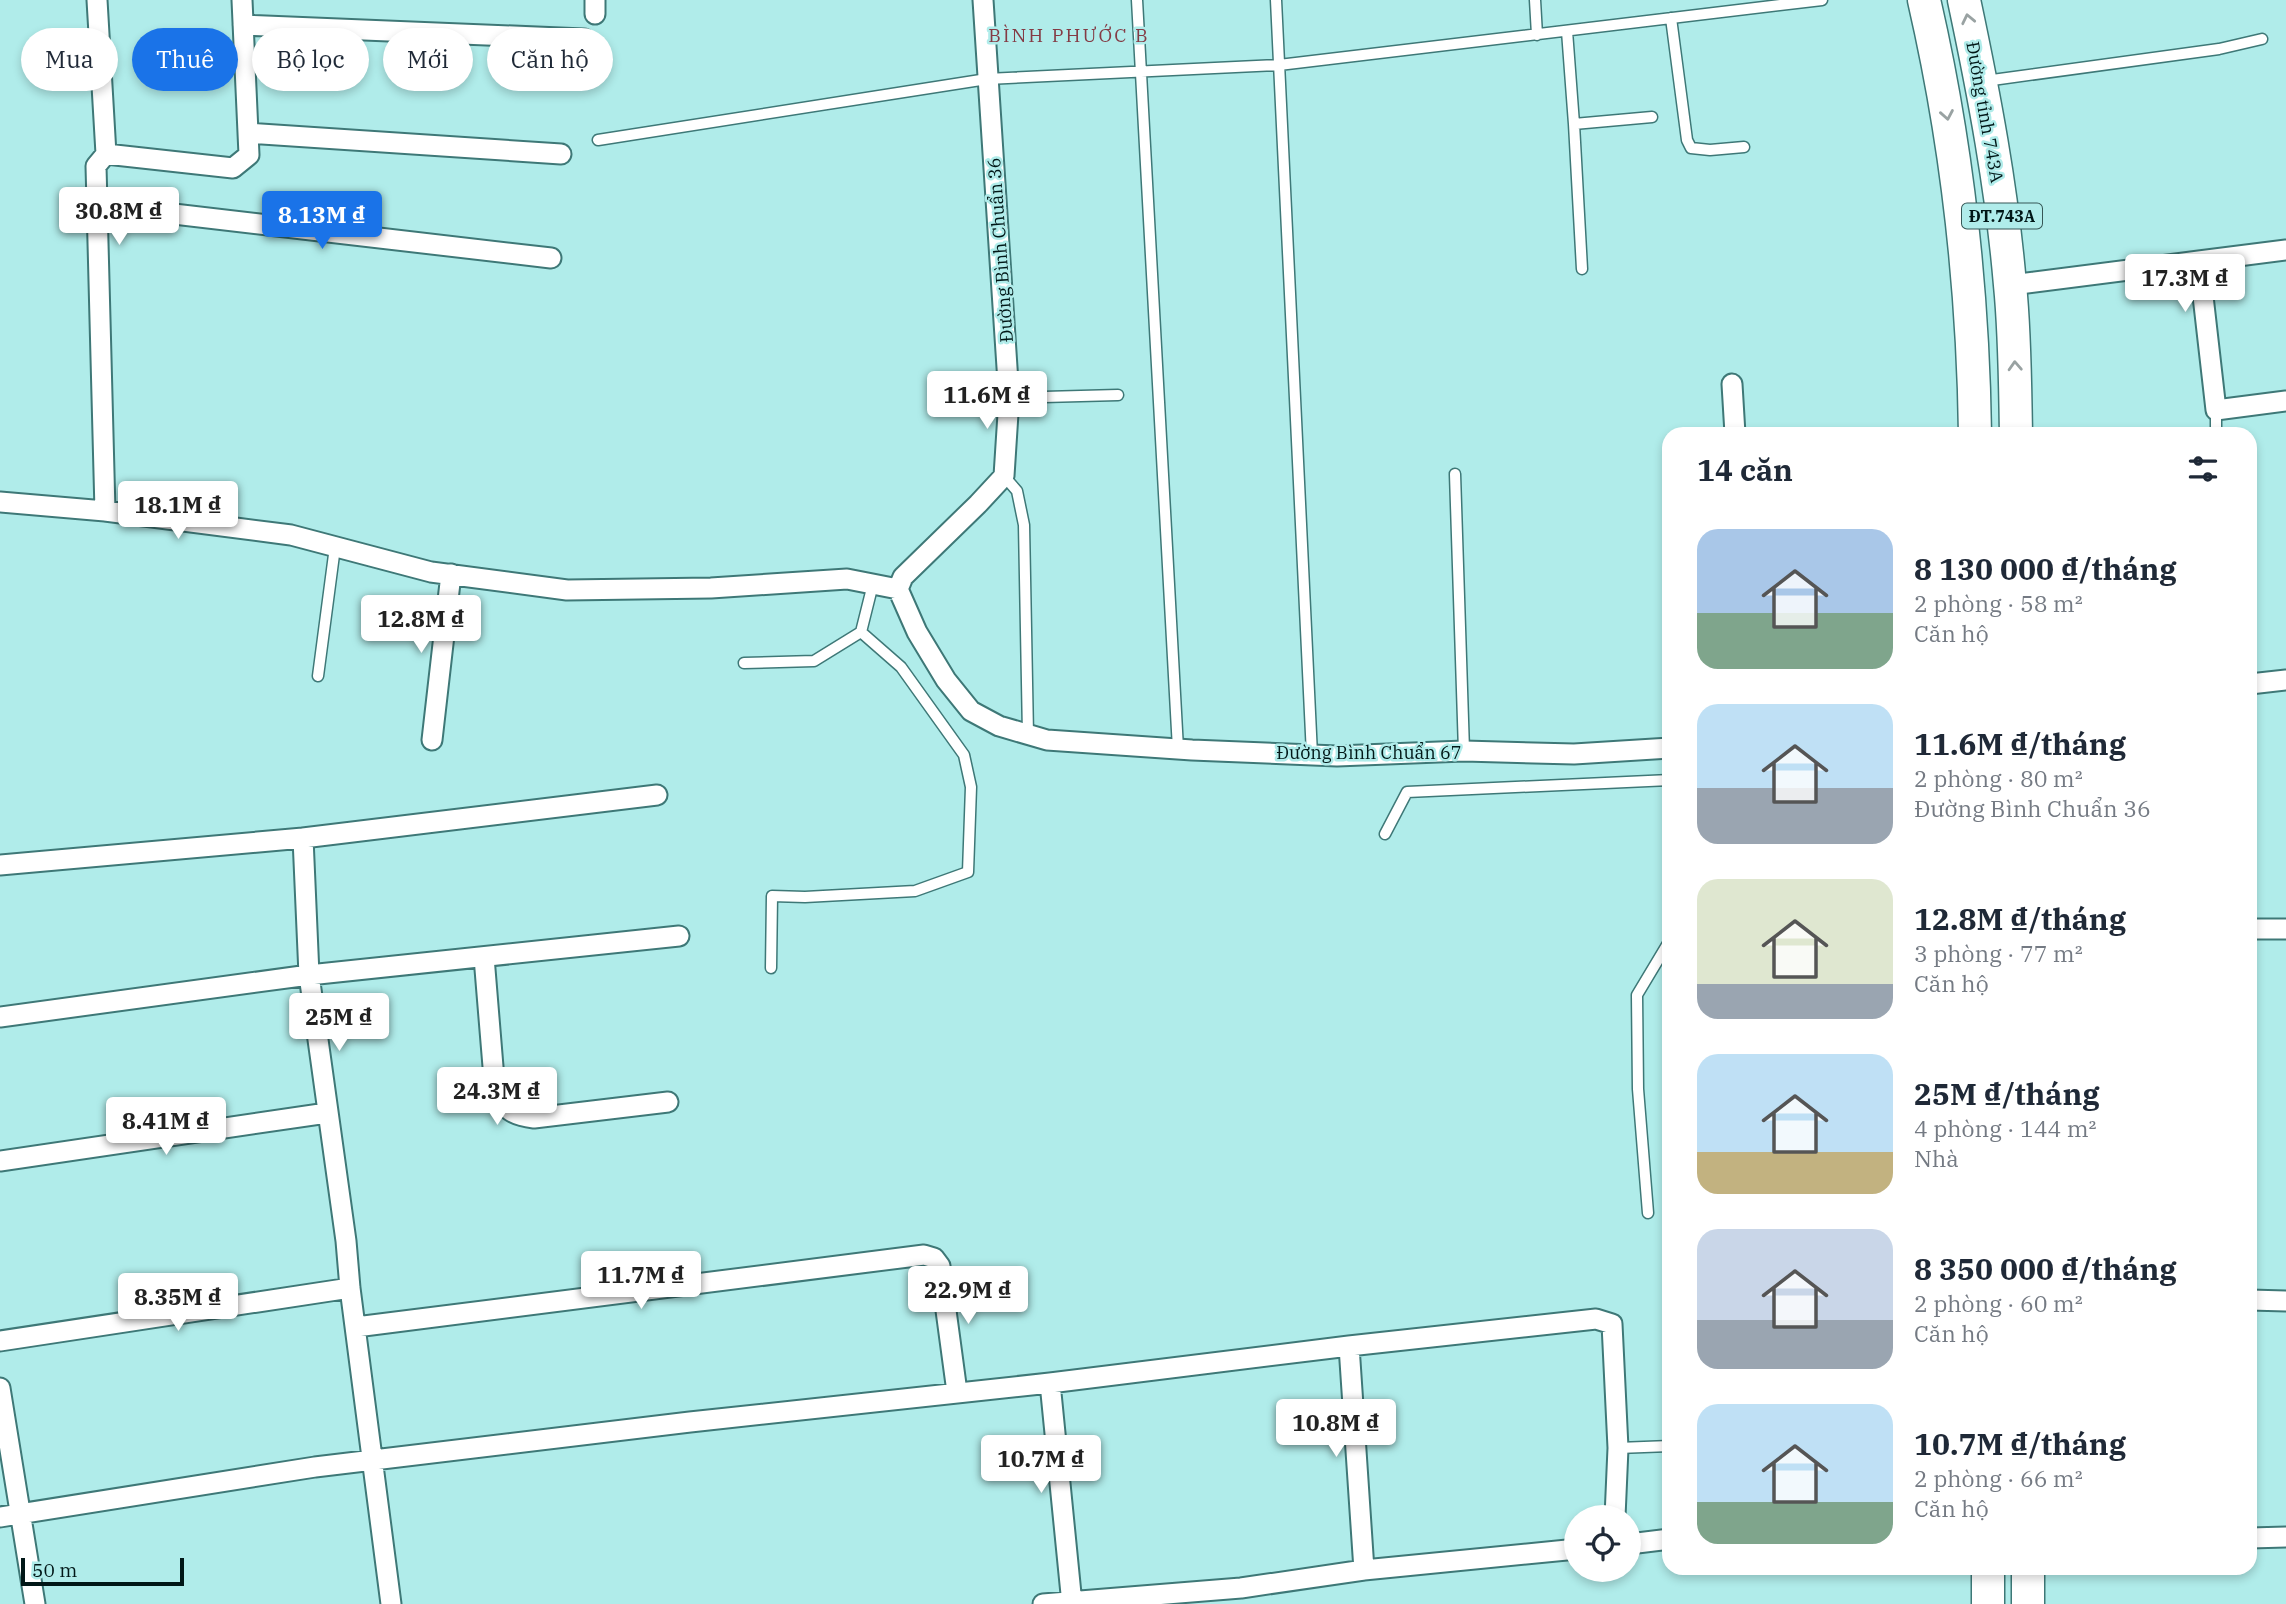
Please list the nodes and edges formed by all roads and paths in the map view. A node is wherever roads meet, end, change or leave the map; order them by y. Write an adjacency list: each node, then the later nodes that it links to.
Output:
1 (97, 0): 25 (street)
2 (242, 0): 11 (street)
3 (984, 0): 18 (street, Đường Bình Chuẩn 36)
4 (1137, 0): 17 (lane)
5 (1276, 0): 16 (lane)
6 (1535, 0): 14 (lane)
7 (1822, 0): 10 (lane)
8 (1924, 0): 39 (main road, ĐT.743A, one-way to 39)
9 (1964, 0): 19 (main road, Đường tỉnh 743A / ĐT.743A, one-way to 9)
10 (1671, 18): 12 (lane); 24 (lane)
11 (243, 25): 13 (street); 22 (street)
12 (1567, 31): 14 (lane); 21 (lane)
13 (487, 35)
14 (1537, 35): 16 (lane)
15 (2262, 39): 19 (lane)
16 (1279, 65): 17 (lane); 60 (lane)
17 (1140, 71): 18 (lane); 58 (lane)
18 (987, 79): 23 (lane); 35 (street, Đường Bình Chuẩn 36)
19 (1981, 82): 32 (main road, Đường tỉnh 743A / ĐT.743A)
20 (1651, 117): 21 (lane)
21 (1574, 124): 31 (lane)
22 (248, 133): 25 (street); 26 (street)
23 (598, 140)
24 (1744, 147)
25 (106, 154): 27 (street)
26 (561, 154)
27 (97, 205): 29 (street); 45 (street)
28 (2286, 250): 30 (street)
29 (551, 258)
30 (2199, 261): 32 (street); 37 (street)
31 (1582, 269)
32 (2011, 285): 40 (main road, Đường tỉnh 743A / ĐT.743A, one-way to 32)
33 (1732, 384): 38 (street)
34 (1118, 395): 35 (lane)
35 (1009, 398): 43 (street, Đường Bình Chuẩn 36)
36 (2286, 401): 37 (street)
37 (2216, 410): 41 (lane)
38 (1735, 427)
39 (1975, 427)
40 (2016, 427)
41 (2216, 427)
42 (1455, 474): 59 (lane)
43 (1003, 476): 49 (street); 55 (lane)
44 (0, 502): 45 (street)
45 (105, 511): 46 (street)
46 (335, 547): 47 (street); 52 (lane)
47 (451, 574): 48 (street); 56 (street)
48 (873, 584): 49 (street); 50 (lane)
49 (898, 589): 55 (street)
50 (861, 632): 51 (lane); 71 (lane)
51 (744, 663)
52 (318, 676)
53 (2286, 680): 54 (street)
54 (2257, 683)
55 (1028, 735): 58 (street, Đường Bình Chuẩn 67)
56 (432, 740)
57 (1662, 748): 59 (street, Đường Bình Chuẩn 67)
58 (1178, 749): 60 (street, Đường Bình Chuẩn 67)
59 (1464, 751): 60 (street, Đường Bình Chuẩn 67)
60 (1312, 755)
61 (1662, 780): 63 (lane)
62 (657, 794): 64 (street)
63 (1385, 834)
64 (303, 838): 65 (street); 72 (street)
65 (0, 865)
66 (2257, 929): 67 (street)
67 (2286, 929)
68 (679, 936): 70 (street)
69 (1662, 953): 77 (lane)
70 (484, 957): 72 (street); 74 (street)
71 (771, 968)
72 (309, 975): 73 (street); 75 (street)
73 (0, 1017)
74 (668, 1102)
75 (327, 1113): 76 (street); 78 (street)
76 (0, 1161)
77 (1648, 1213)
78 (350, 1289): 81 (street); 82 (street)
79 (2257, 1300): 80 (street)
80 (2286, 1301)
81 (356, 1327): 86 (street); 89 (street)
82 (0, 1341)
83 (1349, 1346): 84 (street); 88 (street); 97 (street)
84 (1050, 1383): 86 (street); 101 (street)
85 (0, 1388): 91 (street)
86 (957, 1392): 89 (street)
87 (1662, 1446): 88 (lane)
88 (1618, 1447): 90 (street)
89 (372, 1461): 91 (street); 103 (street)
90 (1616, 1505)
91 (10, 1516): 102 (street)
92 (2286, 1537): 93 (street)
93 (2257, 1538)
94 (1662, 1540): 95 (street)
95 (1641, 1543)
96 (1564, 1550): 97 (street)
97 (1364, 1570): 100 (street)
98 (1987, 1575): 105 (main road)
99 (2028, 1575): 106 (main road)
100 (1241, 1596): 101 (street)
101 (1072, 1603): 104 (street)
102 (35, 1604)
103 (391, 1604)
104 (1043, 1604)
105 (1988, 1604)
106 (2028, 1604)

